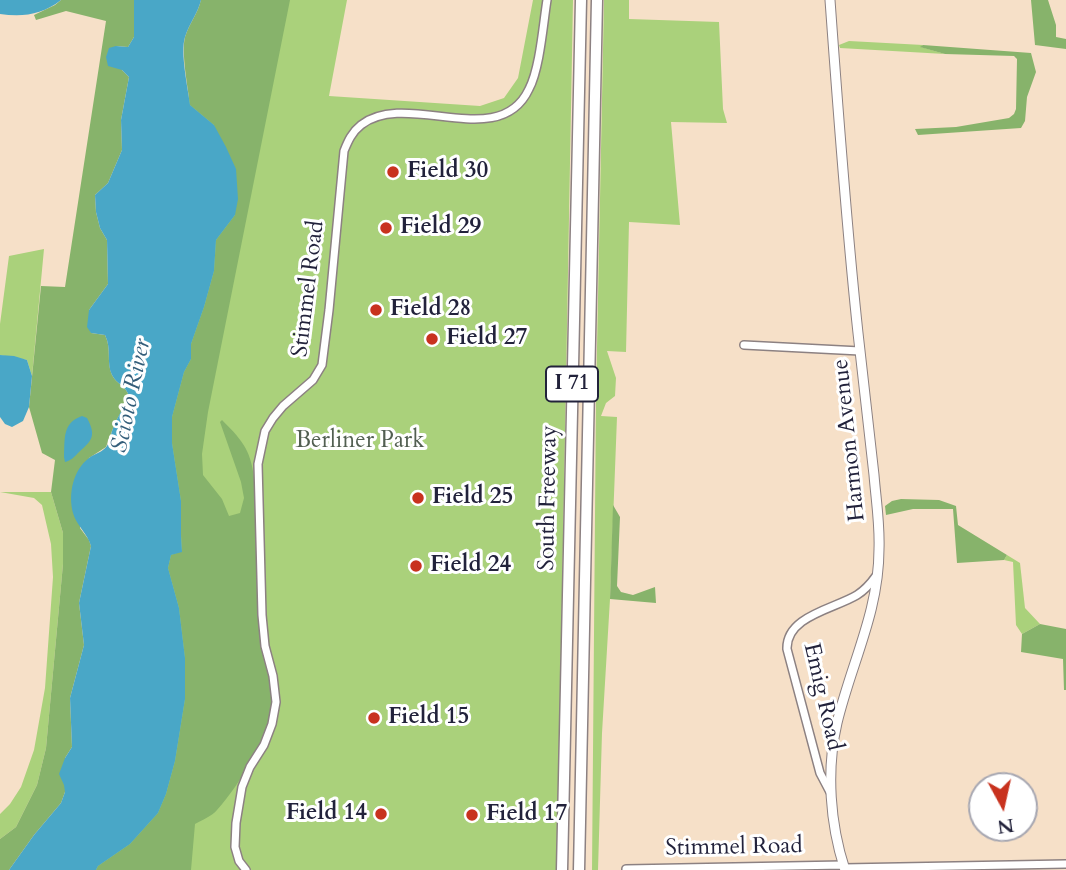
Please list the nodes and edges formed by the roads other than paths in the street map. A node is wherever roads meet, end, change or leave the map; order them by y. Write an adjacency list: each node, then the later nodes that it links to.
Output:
1 (547, 0): 13 (street, Stimmel Road)
2 (581, 0): 14 (highway, South Freeway / I 71)
3 (597, 0): 15 (highway, South Freeway / I 71)
4 (830, 0): 6 (main road, Harmon Avenue)
5 (744, 345): 6 (street)
6 (860, 351): 7 (main road, Harmon Avenue)
7 (878, 573): 8 (main road, Harmon Avenue); 8 (street, Emig Road)
8 (831, 792): 11 (main road, Harmon Avenue)
9 (1066, 865): 11 (street, Stimmel Road)
10 (782, 868): 11 (street, Stimmel Road); 12 (street, Stimmel Road)
11 (844, 868)
12 (626, 869)
13 (246, 870)
14 (562, 870)
15 (579, 870)

